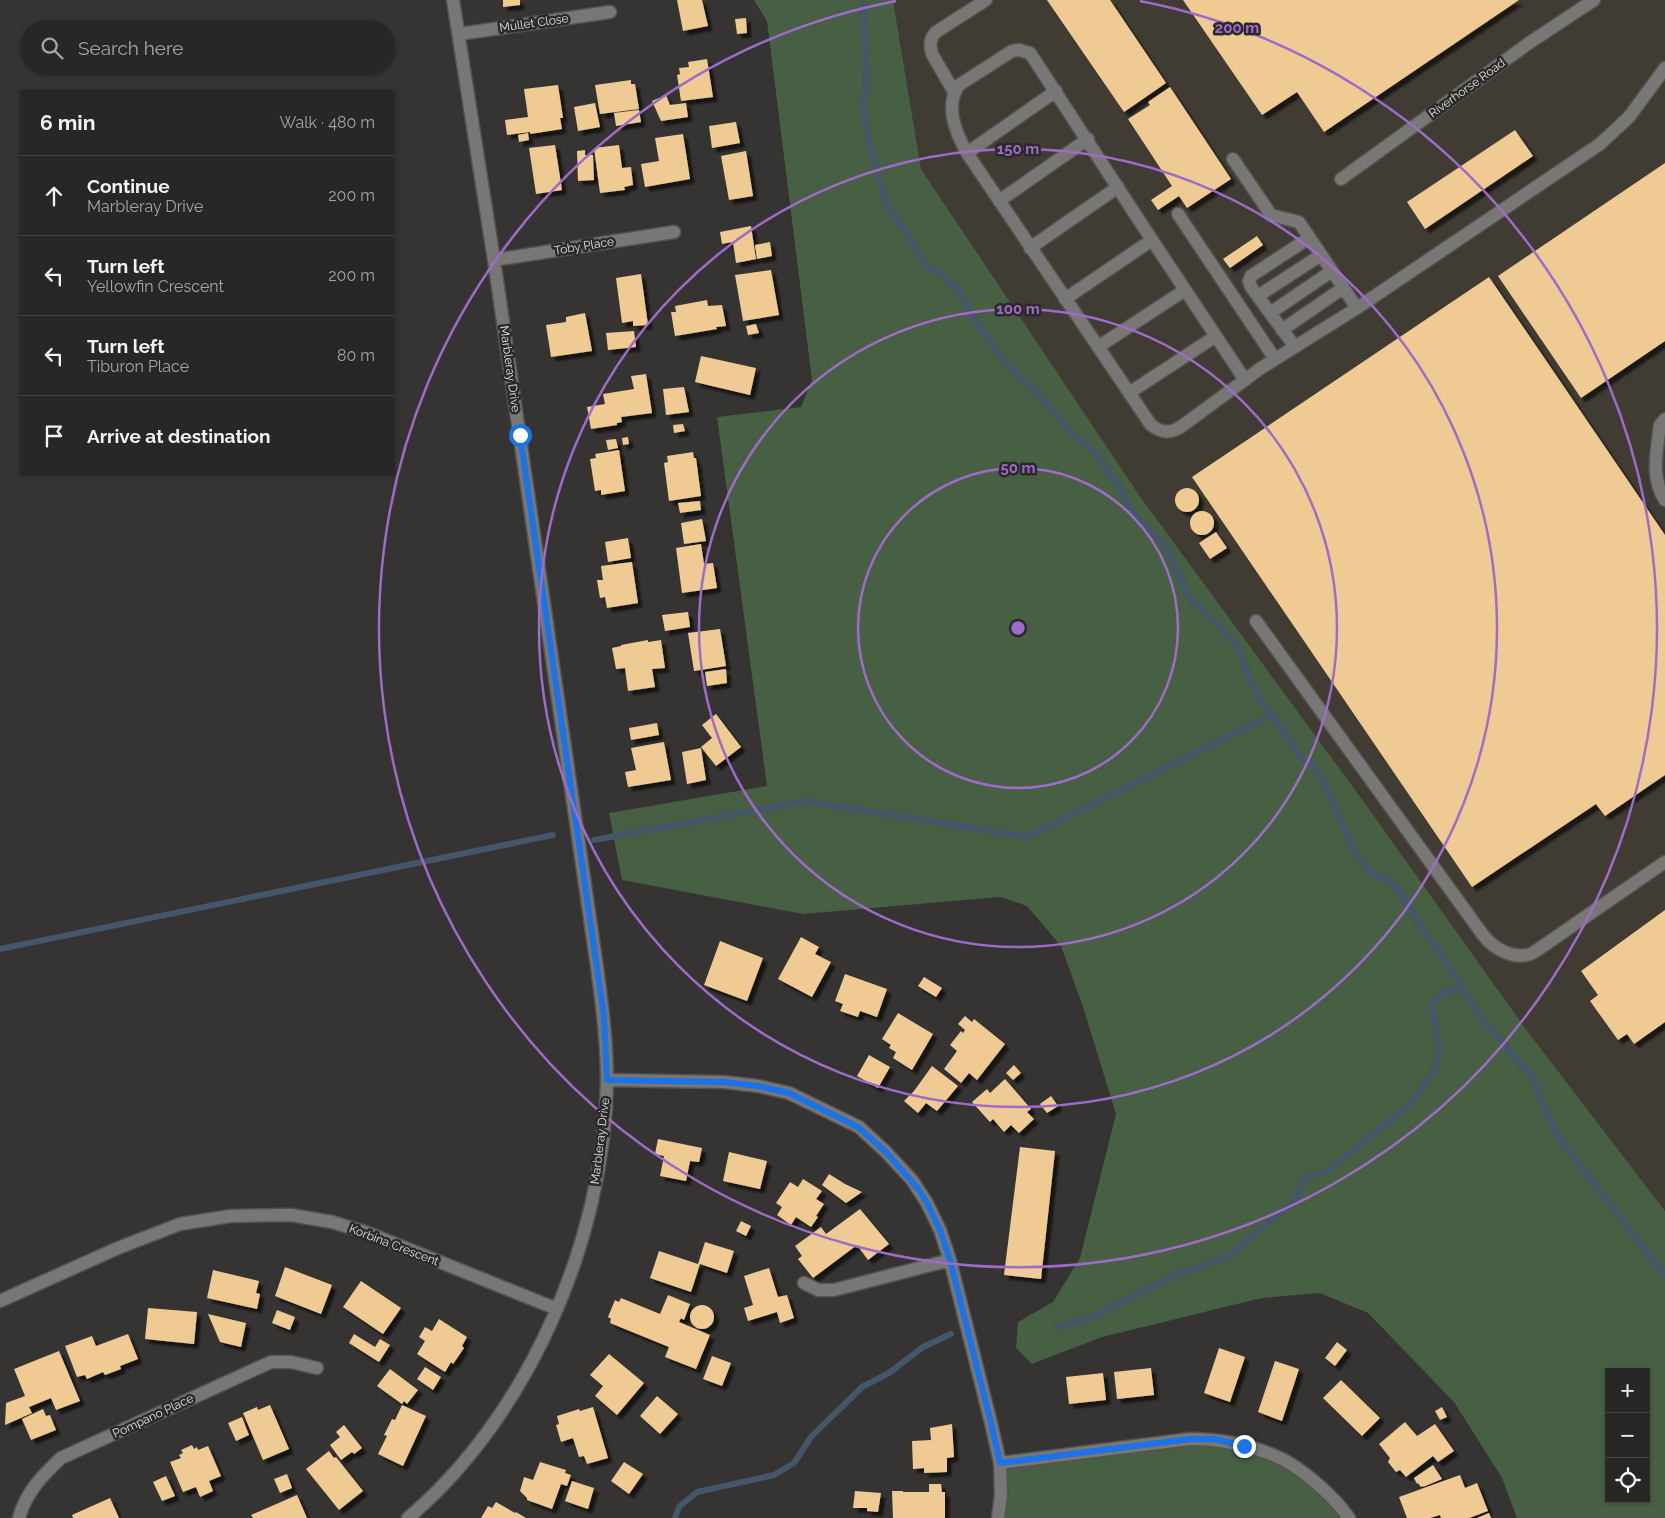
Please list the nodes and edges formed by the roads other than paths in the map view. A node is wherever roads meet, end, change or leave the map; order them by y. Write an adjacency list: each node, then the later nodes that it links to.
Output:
1 (453, 0): 5 (street, Marbleray Drive)
2 (986, 0): 8 (street)
3 (1594, 0): 12 (street, Riverhorse Road)
4 (610, 12): 5 (street, Mullet Close)
5 (459, 34): 21 (street, Marbleray Drive)
6 (1665, 68): 27 (street)
7 (1056, 91): 8 (street); 9 (street); 10 (street)
8 (954, 92): 10 (street)
9 (1088, 139): 13 (street); 14 (street)
10 (967, 153): 14 (street)
11 (1232, 159): 17 (street)
12 (1341, 179)
13 (1118, 187): 18 (street); 19 (street)
14 (998, 201): 19 (street)
15 (1178, 214): 33 (street)
16 (674, 232): 21 (street, Toby Place)
17 (1310, 238): 20 (street); 25 (street)
18 (1152, 240): 24 (street); 26 (street)
19 (1030, 248): 26 (street)
20 (1321, 254): 22 (street); 25 (street)
21 (494, 260): 40 (street, Marbleray Drive)
22 (1332, 271): 23 (street); 28 (street)
23 (1343, 288): 27 (street); 29 (street)
24 (1185, 290): 30 (street); 31 (street)
25 (1258, 296): 28 (street)
26 (1065, 299): 31 (street)
27 (1357, 308): 32 (street)
28 (1270, 313): 29 (street)
29 (1282, 330): 32 (street)
30 (1216, 336): 34 (street); 35 (street)
31 (1098, 347): 35 (street)
32 (1294, 347): 33 (street)
33 (1275, 358): 34 (street)
34 (1245, 380): 35 (street)
35 (1129, 393)
36 (1665, 419): 37 (street)
37 (1665, 500)
38 (1256, 620): 39 (street)
39 (1665, 862)
40 (607, 1080): 41 (street); 44 (street, Marbleray Drive)
41 (950, 1260): 42 (street); 46 (street)
42 (804, 1283)
43 (0, 1301): 44 (street, Korbina Crescent)
44 (557, 1309): 48 (street, Marbleray Drive)
45 (317, 1368): 47 (street, Pompano Place)
46 (1000, 1463): 49 (street); 50 (street)
47 (19, 1518)
48 (408, 1518)
49 (998, 1518)
50 (1349, 1518)

